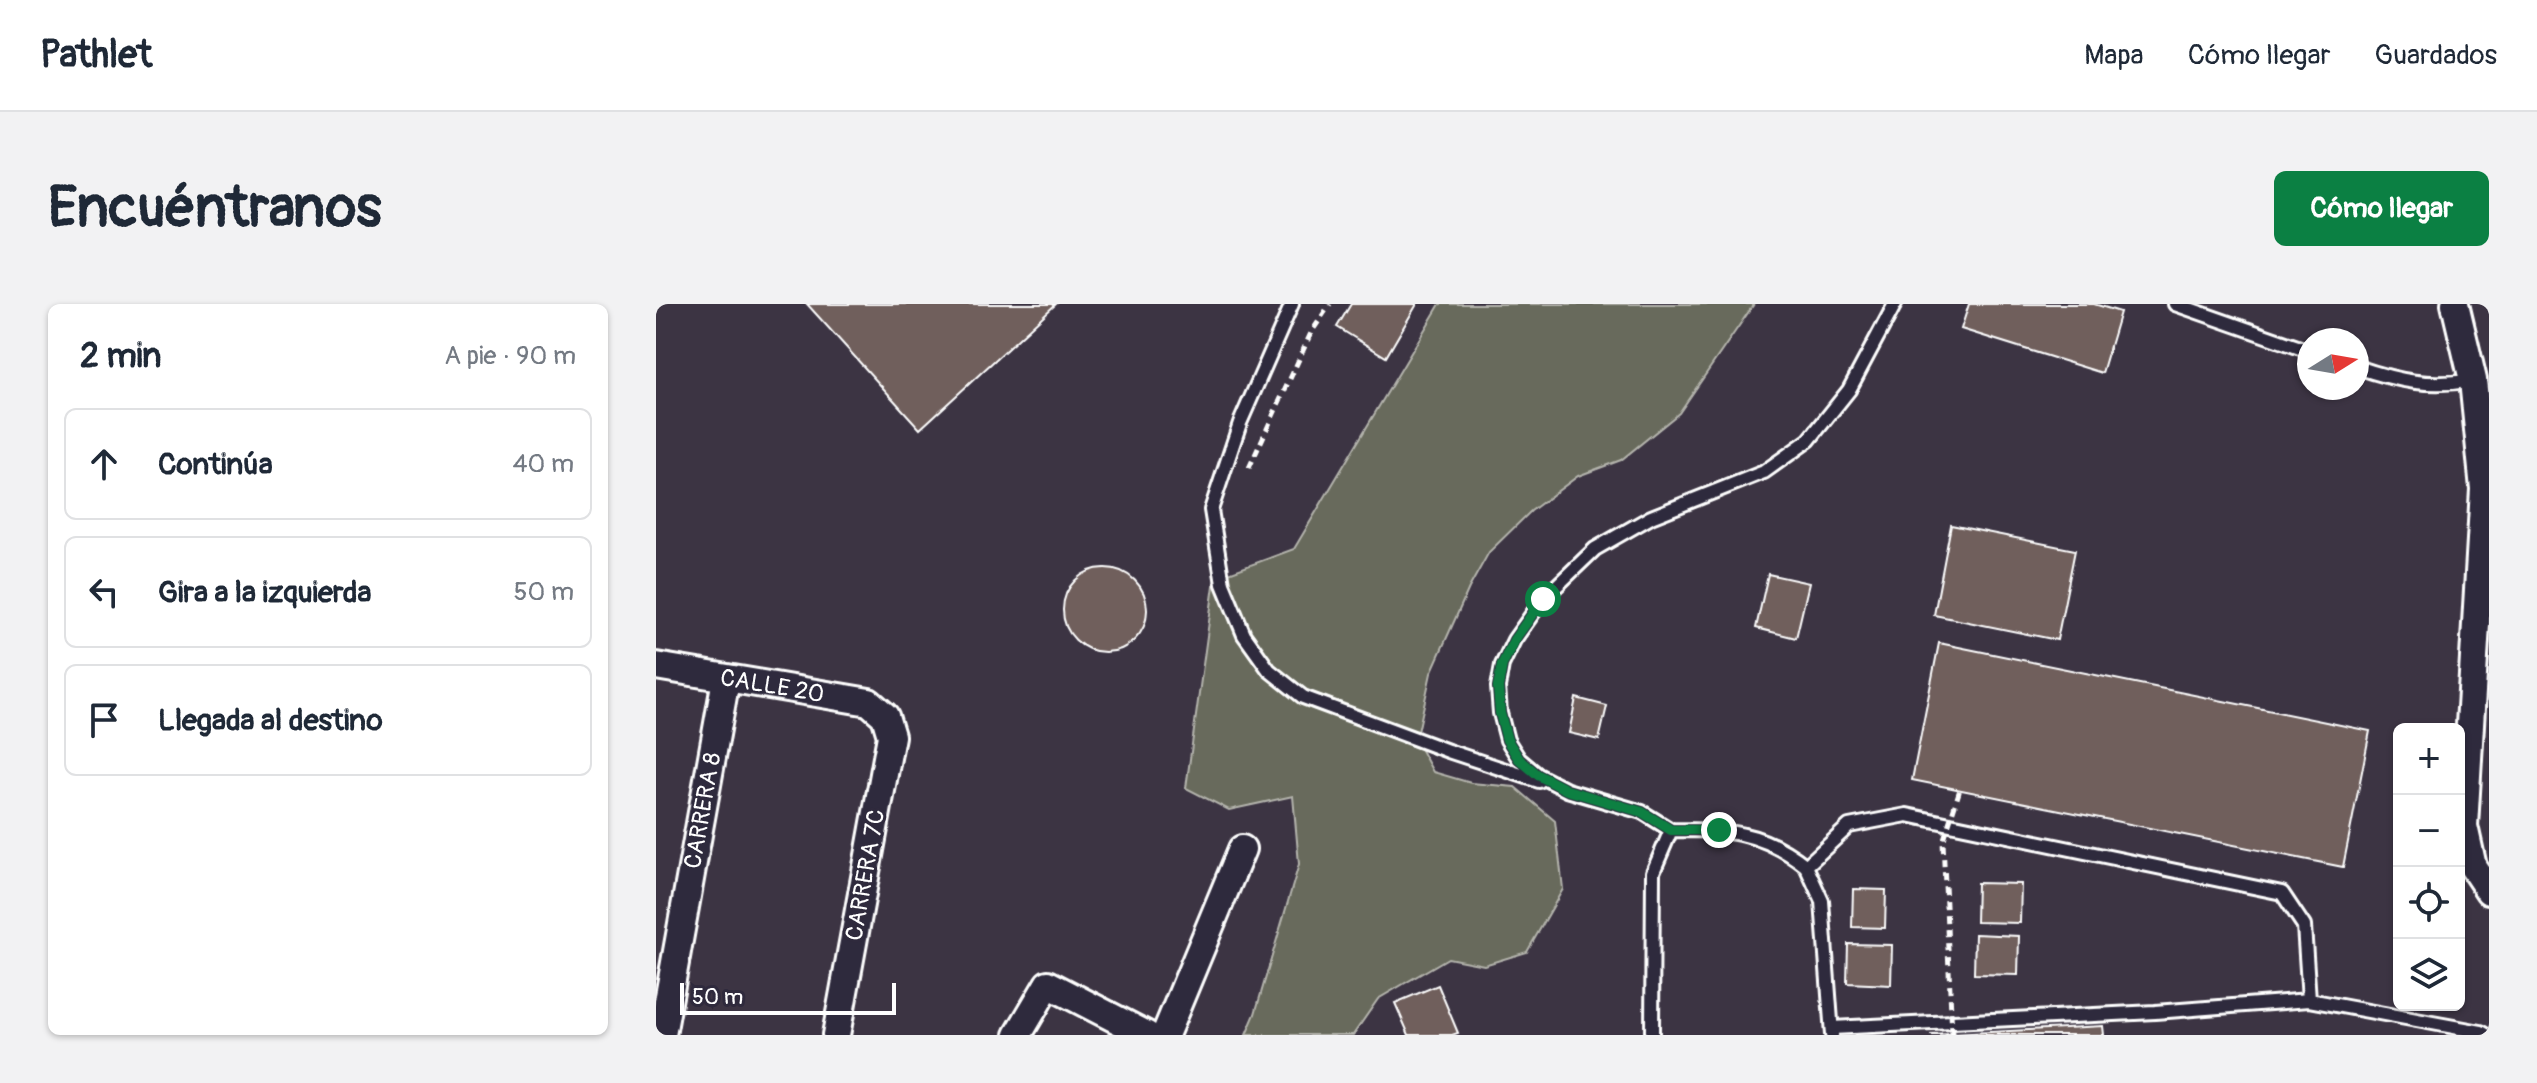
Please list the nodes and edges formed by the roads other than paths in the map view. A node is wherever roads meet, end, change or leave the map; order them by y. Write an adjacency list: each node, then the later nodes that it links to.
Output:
1 (1292, 304): 12 (lane)
2 (1895, 304): 12 (lane)
3 (2175, 304): 5 (lane)
4 (2455, 304): 7 (street)
5 (2297, 347)
6 (2369, 371): 7 (lane)
7 (2473, 380): 10 (street)
8 (656, 666): 9 (street, CALLE 20)
9 (726, 679): 11 (street, CALLE 20); 19 (street, CARRERA 8)
10 (2481, 699): 16 (street)
11 (885, 716): 20 (street, CARRERA 7C)
12 (1567, 790): 13 (lane)
13 (1671, 830): 15 (lane); 24 (lane)
14 (1242, 849): 23 (street)
15 (1806, 866): 17 (lane); 18 (lane)
16 (2489, 891)
17 (2309, 1000): 18 (lane); 25 (lane)
18 (1832, 1031)
19 (662, 1035)
20 (836, 1035)
21 (1018, 1035): 22 (street)
22 (1147, 1035)
23 (1165, 1035)
24 (1652, 1035)
25 (2486, 1035)

